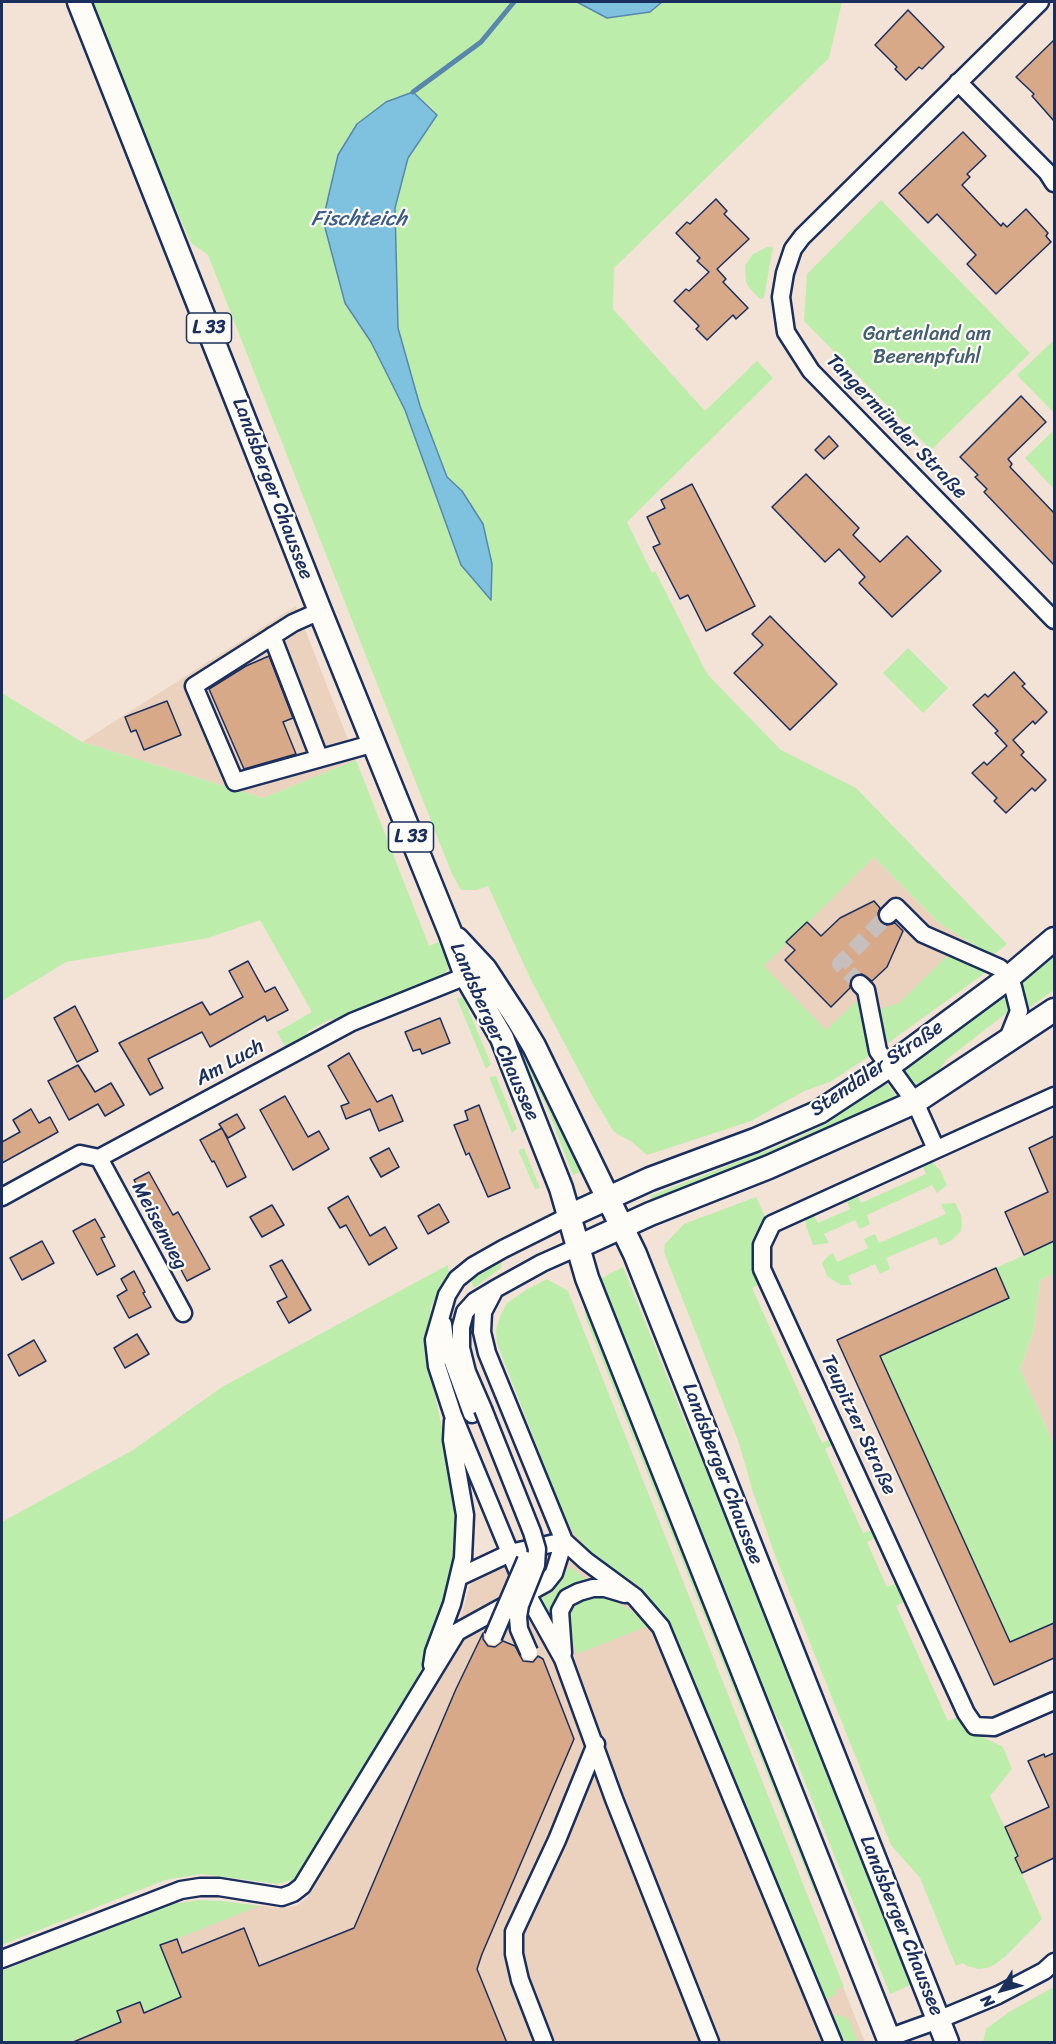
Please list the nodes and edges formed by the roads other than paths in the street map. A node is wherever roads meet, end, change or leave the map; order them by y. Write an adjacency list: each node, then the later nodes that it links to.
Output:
1 (80, 2): 5 (main road, Landsberger Chaussee / L 33)
2 (1040, 2): 3 (street, Tangermünder Straße)
3 (958, 82): 4 (street); 6 (street, Tangermünder Straße)
4 (1054, 183)
5 (320, 611): 7 (street); 8 (main road, Landsberger Chaussee / L 33)
6 (1054, 620)
7 (272, 636): 9 (street); 9 (street)
8 (375, 743): 9 (street); 12 (main road, Landsberger Chaussee / L 33)
9 (319, 757)
10 (888, 915): 13 (street)
11 (1054, 939): 13 (main road, Stendaler Straße)
12 (475, 972): 21 (street, Am Luch); 23 (main road, Landsberger Chaussee); 24 (main road, Landsberger Chaussee)
13 (1008, 978): 16 (street); 17 (main road, Stendaler Straße)
14 (860, 984): 17 (street)
15 (1054, 1010): 16 (main road, Stendaler Straße)
16 (1007, 1041): 19 (main road, Stendaler Straße)
17 (889, 1066): 19 (street); 23 (main road, Stendaler Straße)
18 (1054, 1096): 20 (street, Teupitzer Straße)
19 (915, 1102): 20 (street); 25 (main road, Stendaler Straße)
20 (936, 1149): 43 (street, Teupitzer Straße)
21 (99, 1158): 22 (street, Am Luch); 29 (street, Meisenweg)
22 (2, 1197)
23 (608, 1198): 24 (main road, Stendaler Straße); 25 (main road, Landsberger Chaussee)
24 (576, 1213): 26 (main road, Landsberger Chaussee); 28 (street)
25 (622, 1227): 26 (main road, Stendaler Straße); 47 (main road, Landsberger Chaussee)
26 (586, 1243): 27 (street); 48 (main road, Landsberger Chaussee)
27 (495, 1289): 30 (street); 32 (street)
28 (442, 1311): 30 (street); 31 (street)
29 (183, 1313)
30 (477, 1411): 39 (street, bridge); 40 (street, bridge)
31 (453, 1415): 33 (street); 34 (street)
32 (564, 1541): 33 (street); 35 (street); 36 (street)
33 (510, 1553): 34 (street); 35 (street)
34 (459, 1577): 42 (street)
35 (527, 1594): 37 (street); 38 (street)
36 (635, 1597): 41 (street); 51 (street)
37 (503, 1607): 38 (street); 42 (street)
38 (535, 1611): 41 (street)
39 (493, 1637)
40 (529, 1652)
41 (563, 1659): 44 (street)
42 (429, 1678): 45 (street)
43 (1054, 1701)
44 (596, 1744): 49 (street); 50 (street)
45 (2, 1959)
46 (1054, 1962): 47 (street)
47 (938, 2020): 48 (street); 52 (main road, Landsberger Chaussee)
48 (895, 2037)
49 (544, 2043)
50 (710, 2043)
51 (833, 2043)
52 (947, 2043)

